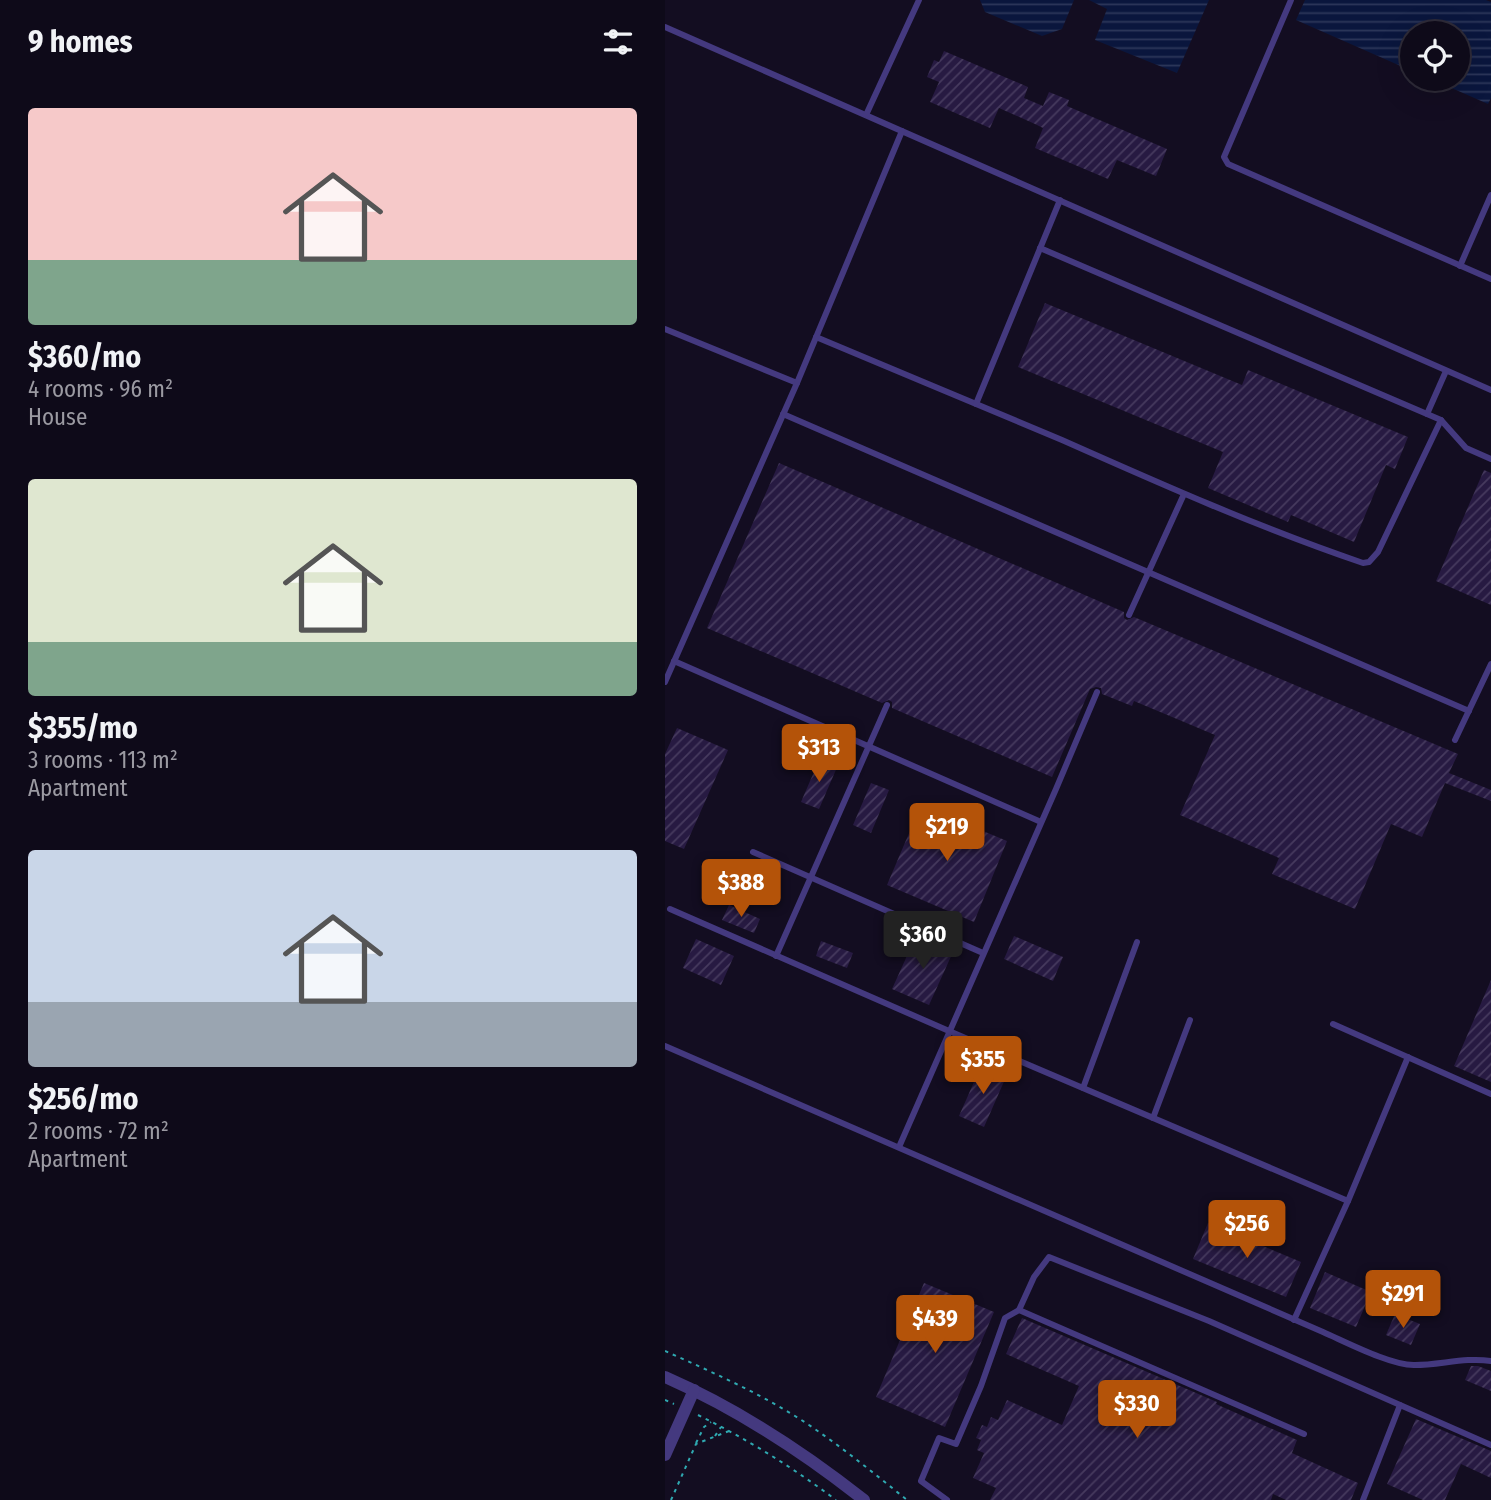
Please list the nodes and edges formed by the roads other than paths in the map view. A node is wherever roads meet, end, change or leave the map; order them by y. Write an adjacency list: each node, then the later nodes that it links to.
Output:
1 (919, 0): 4 (lane)
2 (1291, 0): 9 (lane)
3 (665, 27): 4 (lane)
4 (866, 115): 5 (lane)
5 (902, 131): 7 (lane); 12 (lane)
6 (1491, 195): 9 (lane)
7 (1061, 200): 8 (lane); 13 (lane)
8 (1040, 248): 16 (lane); 18 (lane)
9 (1460, 266): 10 (lane)
10 (1491, 279)
11 (665, 328): 14 (lane)
12 (816, 337): 14 (lane); 16 (lane)
13 (1446, 371): 15 (lane); 18 (lane)
14 (797, 383): 17 (lane)
15 (1491, 390)
16 (976, 404): 21 (lane)
17 (783, 414): 22 (lane); 24 (lane)
18 (1427, 414): 19 (lane)
19 (1441, 420): 20 (lane); 21 (lane)
20 (1491, 459)
21 (1184, 495): 22 (lane)
22 (1147, 573): 23 (lane); 29 (lane)
23 (1129, 615)
24 (674, 661): 26 (lane); 31 (lane)
25 (1491, 664): 29 (lane)
26 (665, 682)
27 (1097, 691): 32 (lane)
28 (887, 705): 31 (lane)
29 (1469, 711): 30 (lane)
30 (1455, 740)
31 (868, 747): 32 (lane); 34 (lane)
32 (1041, 822): 37 (lane)
33 (753, 852): 34 (lane)
34 (810, 877): 37 (lane); 38 (lane)
35 (670, 909): 38 (lane)
36 (1136, 942): 44 (lane)
37 (983, 953): 41 (lane)
38 (776, 956): 41 (lane)
39 (1190, 1020): 46 (lane)
40 (1333, 1024): 43 (lane)
41 (949, 1031): 44 (lane); 47 (lane)
42 (665, 1046): 47 (lane)
43 (1408, 1058): 45 (lane); 48 (lane)
44 (1083, 1088): 46 (lane)
45 (1491, 1094)
46 (1153, 1118): 48 (lane)
47 (899, 1147): 50 (lane)
48 (1348, 1201): 50 (lane)
49 (1019, 1310): 54 (lane); 55 (lane); 59 (lane)
50 (1294, 1320): 51 (lane)
51 (1491, 1362)
52 (665, 1377): 53 (street)
53 (694, 1390): 57 (street); 60 (street)
54 (1400, 1405): 56 (lane); 58 (lane)
55 (1304, 1434)
56 (1491, 1445)
57 (665, 1455)
58 (1364, 1498): 61 (lane)
59 (945, 1499)
60 (864, 1500)
61 (1374, 1500)

